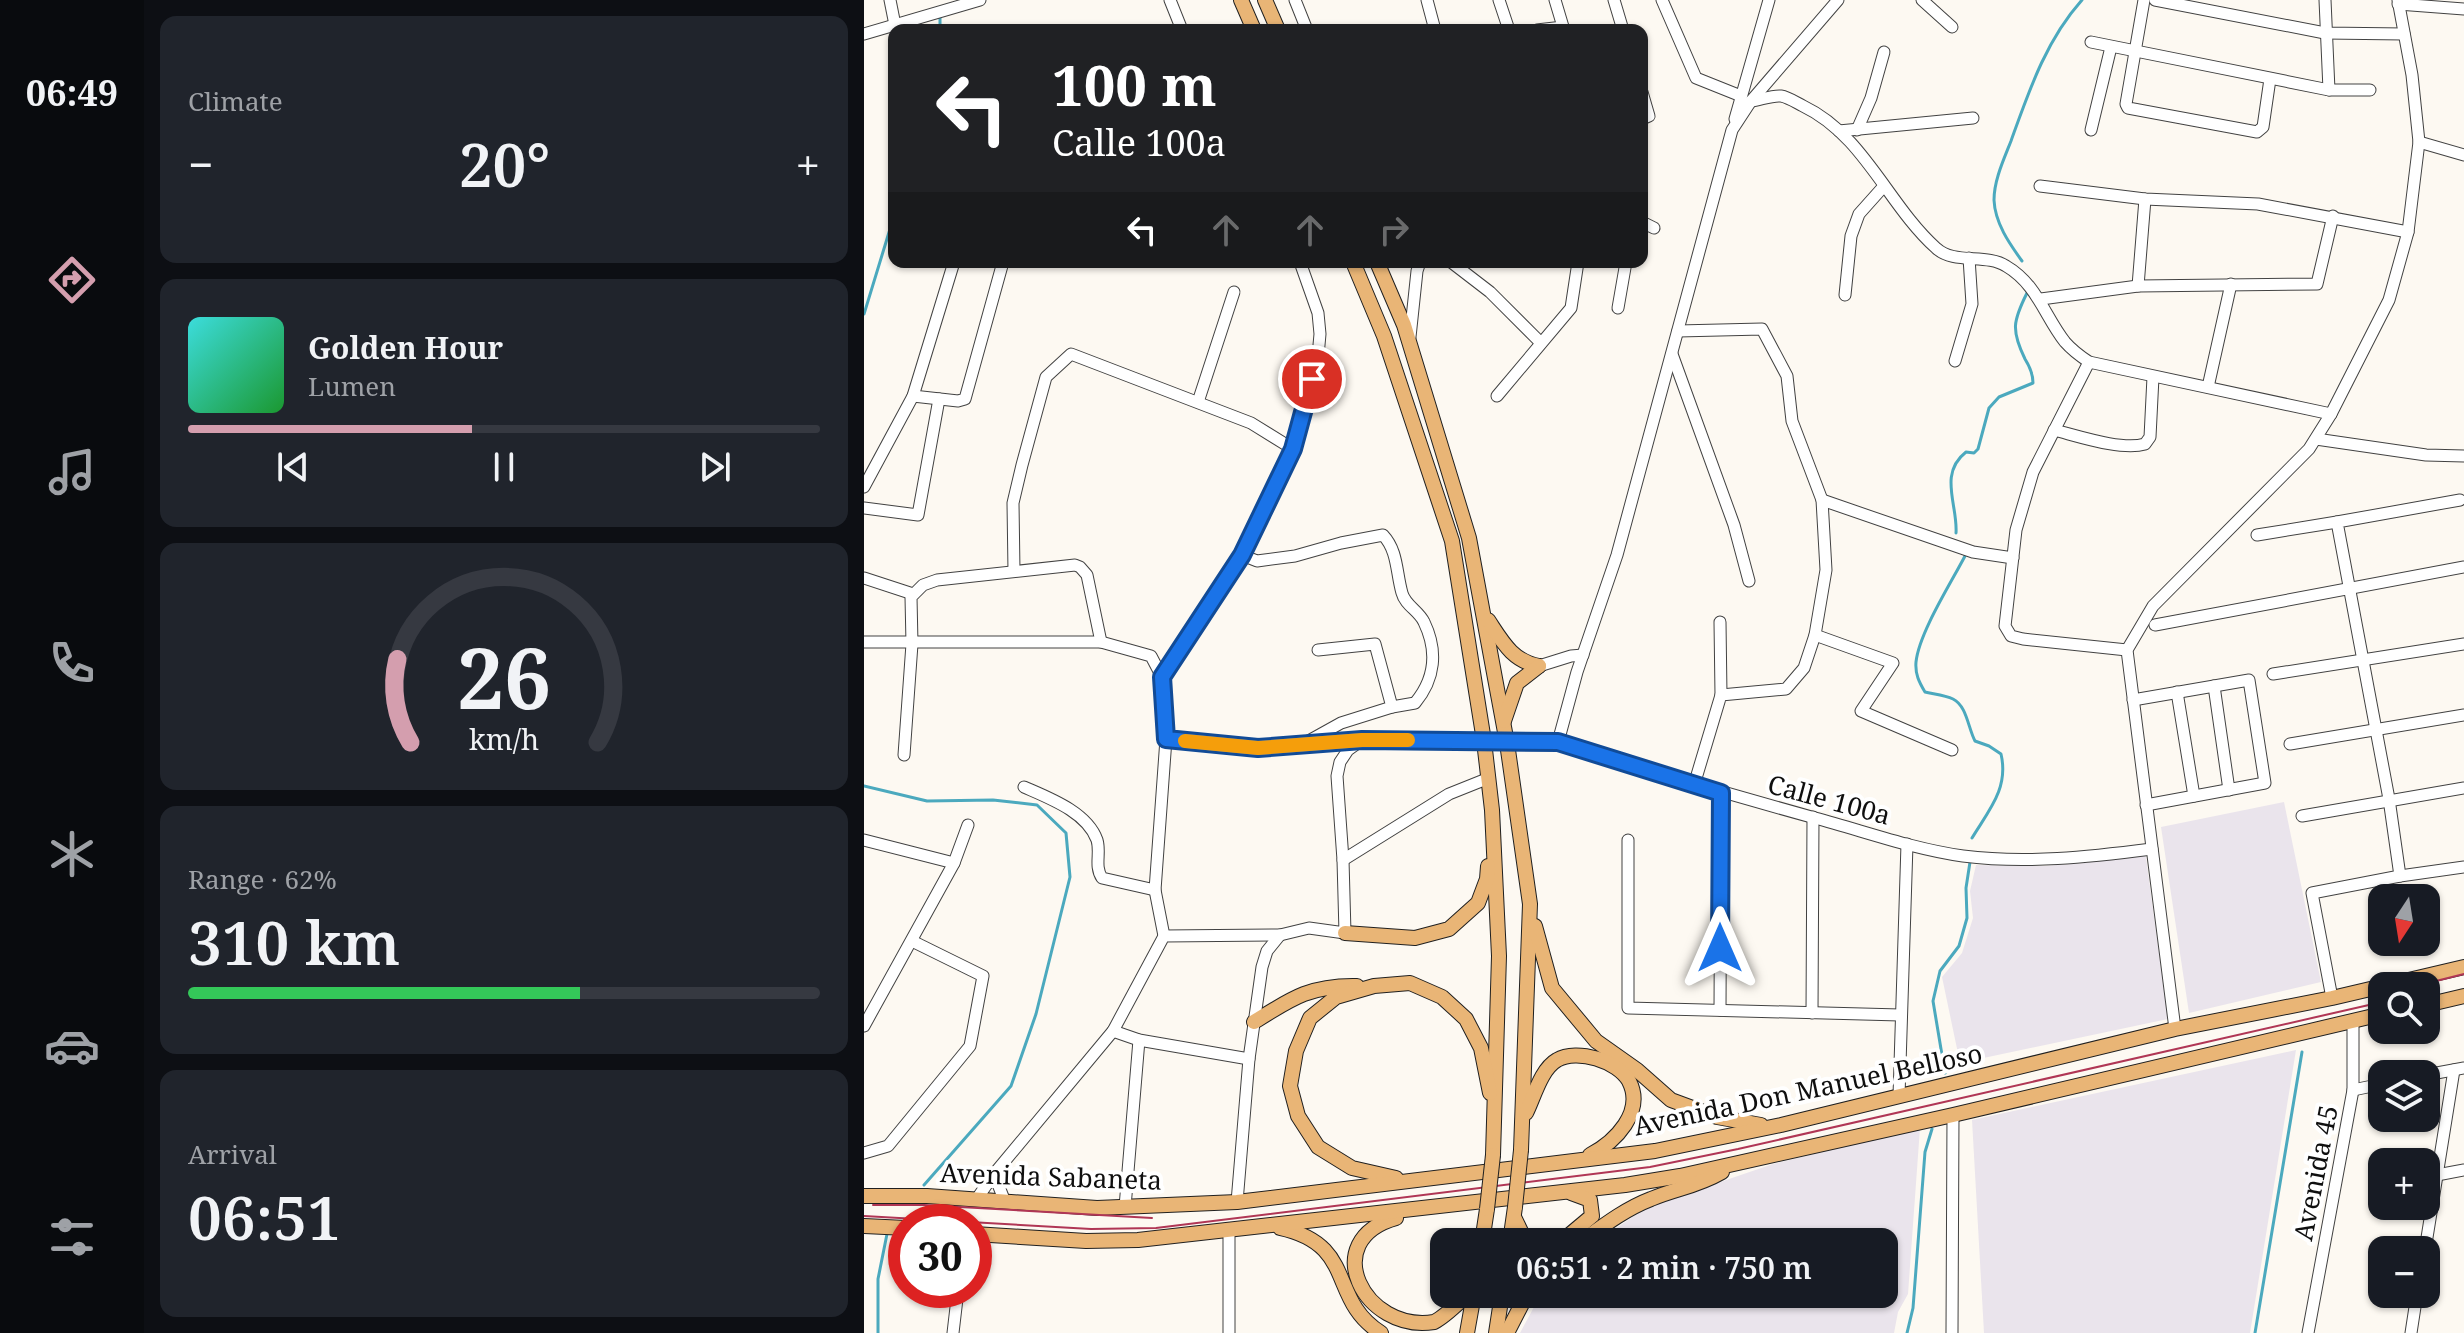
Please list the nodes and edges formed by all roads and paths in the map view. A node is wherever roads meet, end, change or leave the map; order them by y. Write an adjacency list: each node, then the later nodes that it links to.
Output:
1 (890, 0): 21 (street)
2 (980, 0): 22 (street)
3 (1170, 0): 23 (street)
4 (1241, 0): 24 (main road)
5 (1265, 0): 25 (main road)
6 (1295, 0): 26 (street)
7 (1427, 0): 27 (street)
8 (1499, 0): 28 (street)
9 (1555, 0): 29 (street)
10 (1614, 0): 30 (street)
11 (1662, 0): 43 (street)
12 (1769, 0): 43 (street)
13 (1838, 0): 43 (street)
14 (1922, 0): 32 (street)
15 (2144, 0): 39 (street)
16 (2155, 0): 19 (street)
17 (2325, 0): 33 (street)
18 (2398, 2): 20 (street); 35 (street)
19 (2203, 4): 33 (street)
20 (2464, 9)
21 (895, 24)
22 (898, 24)
23 (1180, 24)
24 (1251, 24)
25 (1275, 24)
26 (1305, 24)
27 (1433, 24)
28 (1507, 24)
29 (1562, 24)
30 (1621, 24)
31 (888, 27): 34 (street)
32 (1952, 27)
33 (2325, 33): 35 (street); 41 (street)
34 (864, 34)
35 (2404, 34): 48 (street)
36 (2091, 42): 37 (street)
37 (2111, 47): 39 (street); 46 (street)
38 (1884, 52): 45 (street)
39 (2135, 52): 40 (street); 40 (street)
40 (2270, 79): 41 (street)
41 (2329, 90): 42 (street)
42 (2370, 90)
43 (1746, 99): 47 (street); 73 (street)
44 (1973, 118): 45 (street)
45 (1857, 130): 47 (street)
46 (2091, 130)
47 (1839, 131): 50 (street)
48 (2419, 142): 49 (street); 56 (street)
49 (2464, 155)
50 (1884, 186): 57 (street); 70 (street)
51 (2040, 186): 52 (street)
52 (2145, 199): 53 (street); 68 (street)
53 (2333, 216): 56 (street); 67 (street)
54 (1648, 225): 55 (street)
55 (1654, 228)
56 (2408, 232): 85 (street)
57 (1969, 258): 71 (street); 77 (street)
58 (952, 268): 81 (street)
59 (1001, 268): 83 (street)
60 (1302, 268): 88 (street)
61 (1356, 268): 134 (main road)
62 (1379, 268): 74 (main road)
63 (1416, 268): 74 (street)
64 (1459, 268): 75 (street)
65 (1577, 268): 75 (street)
66 (1625, 268): 72 (street)
67 (2231, 284): 68 (street); 80 (street)
68 (2138, 286): 71 (street)
69 (1234, 292): 84 (street)
70 (1845, 295)
71 (2041, 299): 78 (street)
72 (1618, 308)
73 (1678, 331): 76 (street); 91 (street)
74 (1410, 343): 104 (main road)
75 (1541, 343): 82 (street)
76 (1672, 354): 101 (street); 114 (street)
77 (1955, 361)
78 (2089, 362): 79 (street); 86 (street)
79 (2153, 377): 80 (street); 86 (street)
80 (2208, 387): 85 (street)
81 (913, 396): 83 (street); 90 (street)
82 (1497, 396)
83 (939, 399): 93 (street)
84 (1198, 402): 88 (street); 99 (street)
85 (2331, 414): 87 (street)
86 (2054, 430): 97 (street)
87 (2316, 439): 89 (street); 113 (street)
88 (1293, 449): 96 (street)
89 (2464, 456)
90 (864, 487)
91 (1822, 500): 97 (street); 107 (street)
92 (2460, 500): 94 (street)
93 (864, 508)
94 (2337, 522): 95 (street); 102 (street)
95 (2257, 535)
96 (1242, 555): 118 (street); 123 (street)
97 (2013, 558): 113 (street)
98 (2464, 567): 102 (street)
99 (1014, 571): 103 (street); 109 (street)
100 (864, 578): 103 (street)
101 (1749, 581)
102 (2349, 589): 106 (street); 115 (street)
103 (913, 594): 110 (street)
104 (1483, 613): 116 (main road); 125 (main road)
105 (1720, 622): 121 (street)
106 (2155, 625)
107 (1815, 635): 121 (street); 132 (street)
108 (864, 642): 110 (street)
109 (1101, 642): 110 (street); 118 (street)
110 (912, 644): 133 (street)
111 (2464, 644): 115 (street)
112 (1318, 650): 123 (street)
113 (2127, 650): 122 (street)
114 (1583, 655): 116 (street); 129 (street)
115 (2362, 660): 117 (street); 126 (street)
116 (1539, 666): 125 (main road)
117 (2273, 674)
118 (1162, 677): 127 (street)
119 (2214, 686): 120 (street); 138 (street); 138 (street)
120 (2177, 692): 122 (street); 140 (street)
121 (1721, 695): 135 (street)
122 (2133, 700): 142 (street)
123 (1392, 707): 131 (street)
124 (2464, 715): 126 (street)
125 (1503, 724): 156 (main road)
126 (2376, 730): 130 (street); 141 (street)
127 (1166, 739): 131 (street, Calle 100a); 155 (street)
128 (1362, 740): 129 (street, Calle 100a, bridge); 131 (street, Calle 100a); 151 (street)
129 (1558, 742): 135 (street, Calle 100a)
130 (2290, 744)
131 (1301, 745)
132 (1952, 750)
133 (904, 755)
134 (1489, 778): 143 (main road); 151 (street)
135 (1694, 785): 139 (street, Calle 100a)
136 (1024, 787): 155 (street)
137 (2464, 788): 141 (street)
138 (2229, 790): 140 (street)
139 (1721, 793): 145 (street, Calle 100a); 166 (street)
140 (2194, 796): 142 (street)
141 (2389, 799): 144 (street); 154 (street)
142 (2146, 805): 150 (street)
143 (1492, 810): 157 (main road); 183 (main road)
144 (2302, 816)
145 (1813, 817): 149 (street, Calle 100a); 167 (street)
146 (968, 825): 152 (street)
147 (864, 840): 152 (street)
148 (1628, 840): 166 (street)
149 (1907, 844): 150 (street, Calle 100a); 168 (street)
150 (2152, 849): 173 (street)
151 (1343, 860): 157 (street)
152 (954, 863): 160 (street)
153 (2464, 867): 154 (street)
154 (2400, 876): 164 (street)
155 (1155, 890): 159 (street)
156 (1530, 904): 182 (main road); 184 (main road)
157 (1345, 933): 158 (street)
158 (1280, 935): 159 (street); 171 (street)
159 (1164, 936): 174 (street)
160 (912, 941): 172 (street); 185 (street)
161 (2464, 967): 164 (main road, Avenida Don Manuel Belloso)
162 (1374, 986): 171 (main road); 183 (main road); 192 (main road)
163 (2464, 996): 165 (main road)
164 (2332, 998): 173 (main road, Avenida Don Manuel Belloso)
165 (2440, 1002)
166 (1720, 1010): 167 (street)
167 (1812, 1013): 168 (street)
168 (1900, 1015): 180 (street)
169 (2368, 1017): 170 (main road, Avenida Don Manuel Belloso)
170 (2353, 1021): 179 (street, Avenida 45); 181 (main road, Avenida Don Manuel Belloso)
171 (1254, 1022): 176 (street)
172 (864, 1026)
173 (2175, 1029): 180 (main road, Avenida Don Manuel Belloso)
174 (1113, 1031): 175 (street); 190 (street)
175 (1139, 1040): 176 (street); 198 (street)
176 (1249, 1059): 197 (street)
177 (2459, 1069): 187 (street)
178 (2368, 1087): 179 (street)
179 (2353, 1090): 224 (street, Avenida 45)
180 (1899, 1096): 184 (main road, Avenida Don Manuel Belloso)
181 (1953, 1115): 188 (main road, Avenida Don Manuel Belloso); 223 (street)
182 (1523, 1121): 186 (main road); 200 (main road, bridge)
183 (1495, 1122): 204 (main road, bridge)
184 (1781, 1125): 186 (main road, Avenida Don Manuel Belloso)
185 (864, 1153)
186 (1579, 1161): 192 (main road, Avenida Don Manuel Belloso)
187 (2440, 1161)
188 (1738, 1163): 193 (main road, Avenida Don Manuel Belloso); 208 (main road)
189 (2464, 1170): 191 (street)
190 (994, 1174): 195 (street); 196 (street)
191 (2440, 1174)
192 (1408, 1181): 197 (main road, Avenida Don Manuel Belloso)
193 (1567, 1192): 199 (main road, Avenida Don Manuel Belloso); 207 (main road)
194 (864, 1196): 195 (main road, Avenida Sabaneta)
195 (976, 1200): 196 (main road, Avenida Sabaneta)
196 (1005, 1202): 198 (main road, Avenida Sabaneta)
197 (1237, 1202): 198 (main road, Avenida Sabaneta)
198 (1125, 1207)
199 (1431, 1208): 202 (main road, Avenida Don Manuel Belloso); 212 (main road)
200 (1514, 1212): 205 (main road); 206 (main road)
201 (864, 1226): 203 (main road)
202 (1268, 1226): 209 (main road); 219 (main road)
203 (888, 1227)
204 (1484, 1228)
205 (1512, 1228)
206 (1520, 1228)
207 (1579, 1228)
208 (1600, 1228)
209 (1229, 1230): 210 (main road); 218 (street)
210 (992, 1235)
211 (956, 1308): 217 (street)
212 (1453, 1308)
213 (1470, 1308): 220 (main road)
214 (1500, 1308): 221 (main road)
215 (1520, 1308): 222 (main road)
216 (2415, 1308): 225 (street)
217 (953, 1333)
218 (1229, 1333)
219 (1381, 1333)
220 (1467, 1333)
221 (1496, 1333)
222 (1507, 1333)
223 (1952, 1333)
224 (2308, 1333)
225 (2411, 1333)

